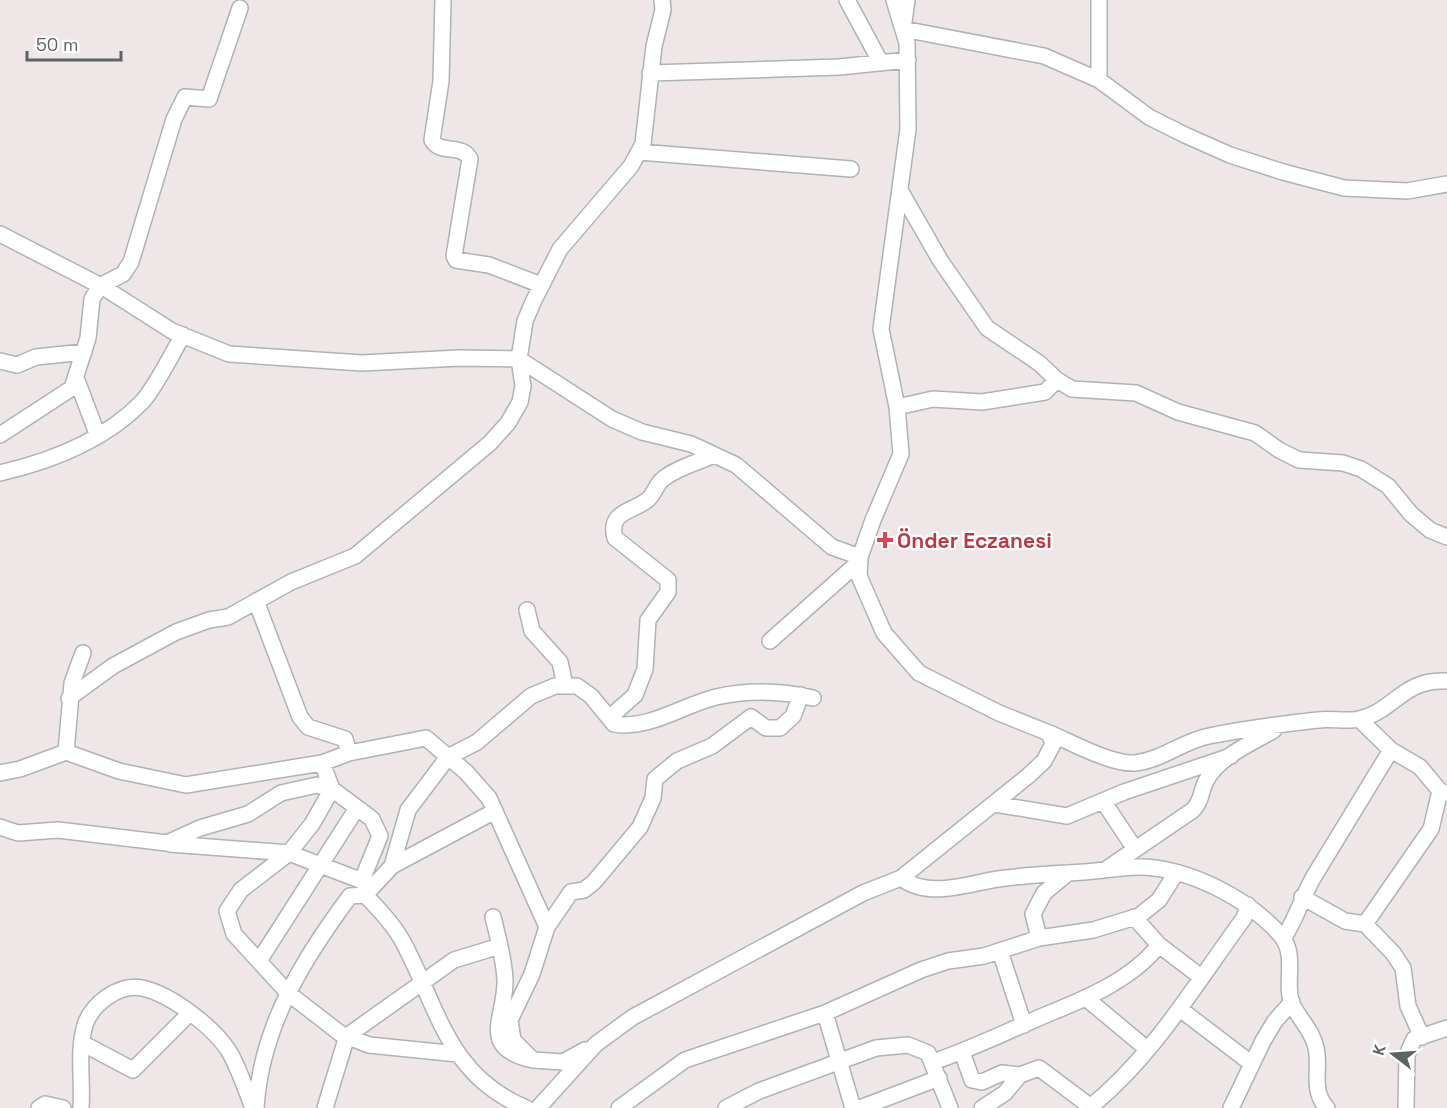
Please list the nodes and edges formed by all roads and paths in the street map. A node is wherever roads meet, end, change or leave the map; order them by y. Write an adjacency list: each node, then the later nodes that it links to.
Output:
1 (443, 0): 17 (street)
2 (662, 0): 10 (street)
3 (847, 0): 9 (street)
4 (1099, 0): 11 (street)
5 (905, 1): 7 (street)
6 (240, 8): 18 (street)
7 (903, 29): 8 (street); 11 (street)
8 (908, 60): 9 (street); 15 (street)
9 (881, 63): 10 (street)
10 (650, 73): 12 (street)
11 (1099, 80): 14 (street)
12 (639, 152): 13 (street); 17 (street)
13 (851, 169)
14 (1447, 184)
15 (901, 192): 24 (street); 25 (street)
16 (0, 234): 18 (street)
17 (541, 285): 21 (street)
18 (100, 286): 19 (street); 20 (street)
19 (183, 335): 21 (street); 27 (street)
20 (84, 352): 22 (street); 23 (street)
21 (519, 359): 28 (street); 32 (street)
22 (0, 361)
23 (76, 378): 26 (street); 27 (street)
24 (1057, 380): 25 (street); 30 (street)
25 (897, 407): 31 (street)
26 (0, 435)
27 (98, 436): 29 (street)
28 (714, 455): 31 (street); 39 (street)
29 (0, 473)
30 (1447, 537)
31 (860, 559): 34 (street); 42 (street)
32 (256, 601): 38 (street); 45 (street)
33 (527, 610): 37 (street)
34 (771, 641)
35 (83, 653): 38 (street)
36 (1446, 682): 40 (street)
37 (565, 686): 39 (street); 47 (street)
38 (69, 698): 44 (street)
39 (609, 718): 72 (street)
40 (1359, 719): 41 (street); 43 (street)
41 (1282, 725): 42 (street); 46 (street)
42 (1049, 733): 53 (street)
43 (1391, 750): 51 (street); 67 (street)
44 (66, 752): 48 (street); 49 (street)
45 (349, 753): 47 (street); 48 (street)
46 (1231, 756): 52 (street); 58 (street)
47 (448, 757): 55 (street); 61 (street)
48 (322, 763): 50 (street)
49 (0, 773)
50 (332, 789): 54 (street); 57 (street); 59 (street)
51 (1444, 792): 71 (street)
52 (1103, 801): 53 (street); 58 (street)
53 (995, 804): 65 (street)
54 (357, 808): 60 (street); 66 (street)
55 (495, 811): 61 (street); 72 (street)
56 (0, 826): 57 (street)
57 (167, 843): 59 (street)
58 (1136, 849): 62 (street)
59 (289, 853): 60 (street); 78 (street)
60 (319, 864): 66 (street); 78 (street)
61 (392, 866): 66 (street)
62 (1105, 870): 63 (street); 64 (street)
63 (1068, 873): 65 (street); 73 (street)
64 (1176, 873): 68 (street); 70 (street)
65 (901, 878): 92 (street)
66 (365, 889): 80 (street); 81 (street)
67 (1302, 897): 71 (street); 74 (street)
68 (1248, 905): 74 (street); 79 (street)
69 (493, 916): 76 (street)
70 (1134, 917): 73 (street); 75 (street)
71 (1365, 924): 90 (street)
72 (547, 927): 96 (street)
73 (1039, 938): 77 (street)
74 (1284, 939): 83 (street)
75 (1159, 945): 79 (street); 82 (street)
76 (500, 946): 80 (street); 96 (street)
77 (1000, 951): 85 (street); 87 (street)
78 (259, 961): 81 (street)
79 (1202, 977): 84 (street)
80 (422, 985): 89 (street); 95 (street)
81 (288, 993): 89 (street); 107 (street)
82 (1087, 999): 87 (street); 93 (street)
83 (1292, 1002): 99 (street); 103 (street)
84 (1180, 1009): 93 (street); 99 (street)
85 (825, 1013): 98 (street); 111 (street)
86 (190, 1014): 91 (street); 91 (street); 107 (street)
87 (1024, 1025): 94 (street)
88 (1447, 1030): 90 (street)
89 (347, 1036): 95 (street); 108 (street)
90 (1422, 1037): 118 (street)
91 (82, 1042): 106 (street)
92 (596, 1044): 96 (street); 110 (street)
93 (1148, 1049): 102 (street)
94 (962, 1052): 97 (street); 100 (street)
95 (459, 1054): 109 (street)
96 (533, 1059)
97 (933, 1062): 98 (street); 101 (street)
98 (839, 1064): 112 (street); 113 (street)
99 (1252, 1064): 117 (street)
100 (1020, 1075): 102 (street); 116 (street)
101 (939, 1078): 114 (street); 115 (street)
102 (1098, 1105)
103 (1320, 1105)
104 (39, 1108): 105 (street)
105 (63, 1108)
106 (81, 1108)
107 (256, 1108)
108 (324, 1108)
109 (526, 1108)
110 (538, 1108)
111 (619, 1108)
112 (726, 1108)
113 (853, 1108)
114 (860, 1108)
115 (950, 1108)
116 (982, 1108)
117 (1230, 1108)
118 (1407, 1108)

